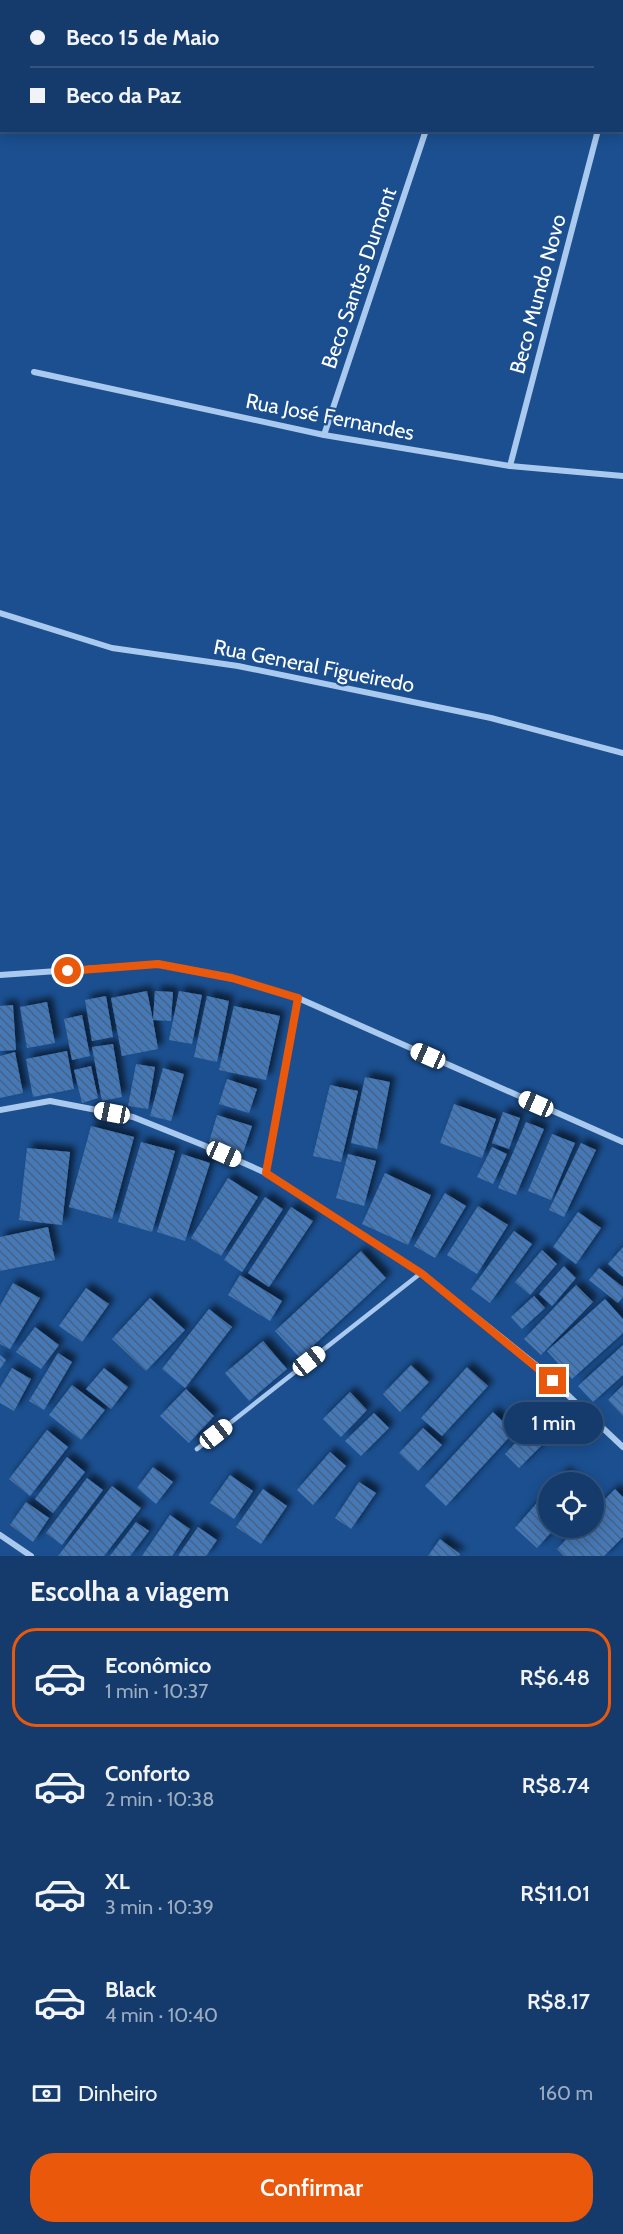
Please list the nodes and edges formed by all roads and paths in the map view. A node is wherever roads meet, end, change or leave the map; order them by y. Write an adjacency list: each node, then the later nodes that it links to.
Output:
1 (425, 132): 4 (street, Beco Santos Dumont)
2 (597, 132): 5 (street, Beco Mundo Novo)
3 (34, 372): 4 (street, Rua José Fernandes)
4 (324, 435): 5 (street, Rua José Fernandes)
5 (510, 466): 6 (street, Rua José Fernandes)
6 (623, 476)
7 (0, 612): 8 (street, Rua General Figueiredo)
8 (623, 753)
9 (0, 975): 10 (street)
10 (298, 998): 12 (street); 13 (street)
11 (0, 1110): 13 (street)
12 (623, 1142)
13 (266, 1173): 14 (street)
14 (421, 1273): 15 (street); 16 (lane)
15 (623, 1447)
16 (197, 1449)
17 (0, 1535): 18 (street)
18 (31, 1556)

